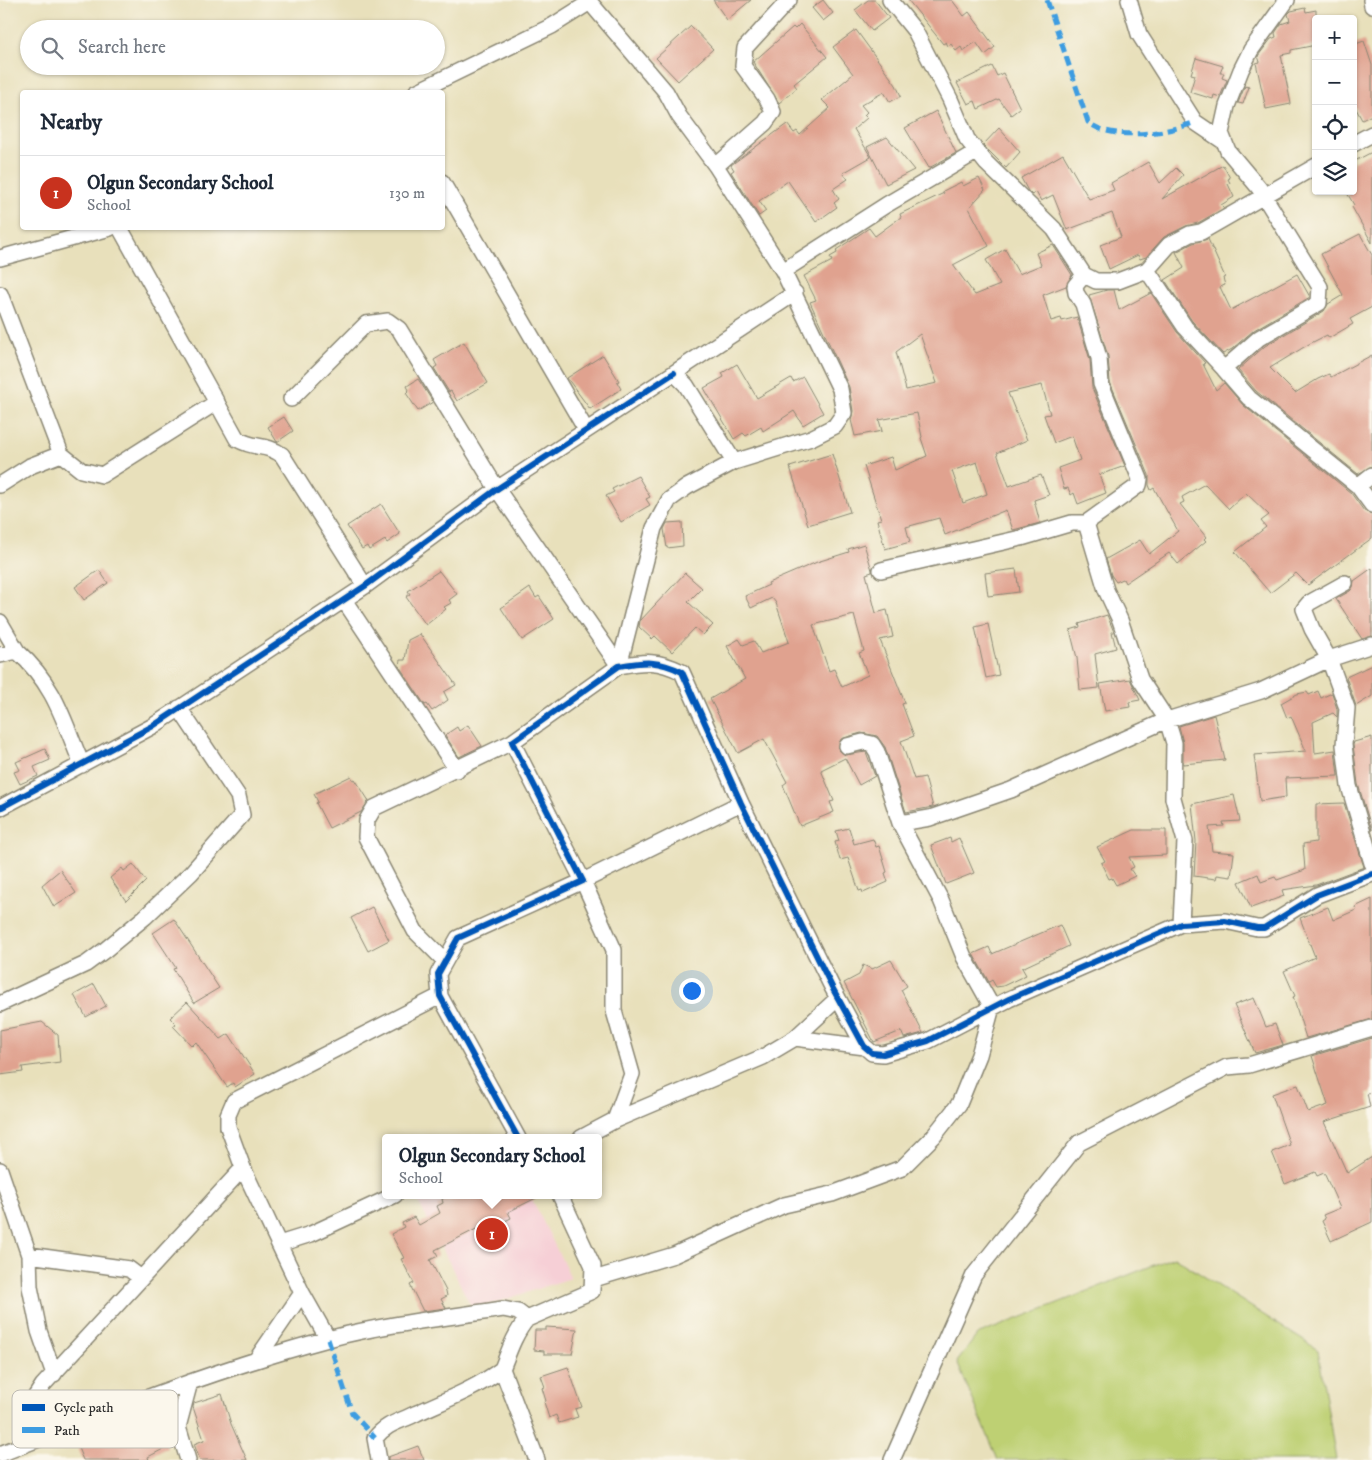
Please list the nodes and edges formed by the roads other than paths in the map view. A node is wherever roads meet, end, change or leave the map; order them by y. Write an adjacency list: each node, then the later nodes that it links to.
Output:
1 (789, 0): 13 (street)
2 (890, 0): 12 (street)
3 (1129, 0): 10 (street)
4 (1288, 0): 10 (street)
5 (1370, 0): 7 (street)
6 (589, 1): 8 (street); 13 (street)
7 (1372, 6)
8 (420, 90)
9 (1372, 134): 11 (street)
10 (1223, 141): 16 (street)
11 (1357, 142)
12 (976, 152): 21 (street); 22 (street)
13 (716, 166): 21 (street)
14 (1312, 168): 16 (street)
15 (445, 187): 29 (street)
16 (1264, 196): 20 (street); 25 (street)
17 (103, 230): 19 (street)
18 (121, 230): 28 (street)
19 (0, 258)
20 (1147, 270): 22 (street); 25 (street)
21 (783, 271): 23 (street)
22 (1084, 275): 37 (street)
23 (795, 293): 26 (street); 31 (street)
24 (0, 294): 30 (street)
25 (1224, 369): 34 (street)
26 (674, 373): 29 (street); 31 (street)
27 (290, 399): 35 (street)
28 (217, 402): 30 (street); 40 (street)
29 (586, 430): 35 (street)
30 (61, 454): 33 (street)
31 (734, 462): 47 (street)
32 (1372, 474): 34 (street)
33 (0, 485)
34 (1358, 486): 36 (street)
35 (497, 489): 40 (street); 47 (street)
36 (1372, 505)
37 (1086, 523): 38 (street); 49 (street)
38 (881, 570)
39 (1345, 583): 46 (street)
40 (364, 586): 41 (street)
41 (344, 600): 48 (street); 53 (street)
42 (1, 626): 44 (street)
43 (1372, 645): 46 (street)
44 (17, 651): 45 (street); 52 (street)
45 (0, 655)
46 (1329, 659): 49 (street); 57 (street)
47 (619, 666): 50 (street); 54 (street)
48 (179, 708): 52 (street); 64 (street)
49 (1167, 720): 56 (street); 60 (street)
50 (512, 742): 53 (street); 59 (street)
51 (847, 746): 56 (street)
52 (82, 765): 55 (street)
53 (457, 770): 61 (street)
54 (741, 803): 59 (street); 63 (street)
55 (0, 808)
56 (900, 823): 65 (street)
57 (1372, 863)
58 (1372, 874): 60 (street)
59 (583, 881): 61 (street); 69 (street)
60 (1181, 924): 65 (street)
61 (444, 961): 62 (street)
62 (440, 996): 70 (street); 72 (street)
63 (838, 998): 67 (street); 68 (street)
64 (0, 1004)
65 (992, 1007): 68 (street); 79 (street)
66 (1372, 1028): 95 (street)
67 (795, 1038): 68 (street); 69 (street)
68 (865, 1047)
69 (615, 1120): 71 (street)
70 (516, 1134)
71 (589, 1134)
72 (243, 1168): 76 (street); 78 (street)
73 (0, 1170): 77 (street)
74 (387, 1199): 76 (street)
75 (562, 1199): 79 (street)
76 (279, 1244): 80 (street)
77 (29, 1255): 78 (street); 85 (street)
78 (142, 1278): 85 (street)
79 (594, 1279): 81 (street)
80 (302, 1293): 82 (street); 83 (street)
81 (528, 1318): 82 (street); 84 (street)
82 (328, 1339): 83 (street)
83 (256, 1360): 86 (street)
84 (502, 1369): 93 (street); 94 (street)
85 (54, 1374): 87 (street)
86 (190, 1382): 88 (street); 89 (street)
87 (41, 1390)
88 (168, 1390)
89 (178, 1427): 92 (street)
90 (15, 1448): 91 (street)
91 (0, 1454)
92 (188, 1460)
93 (379, 1460)
94 (537, 1460)
95 (892, 1460)

